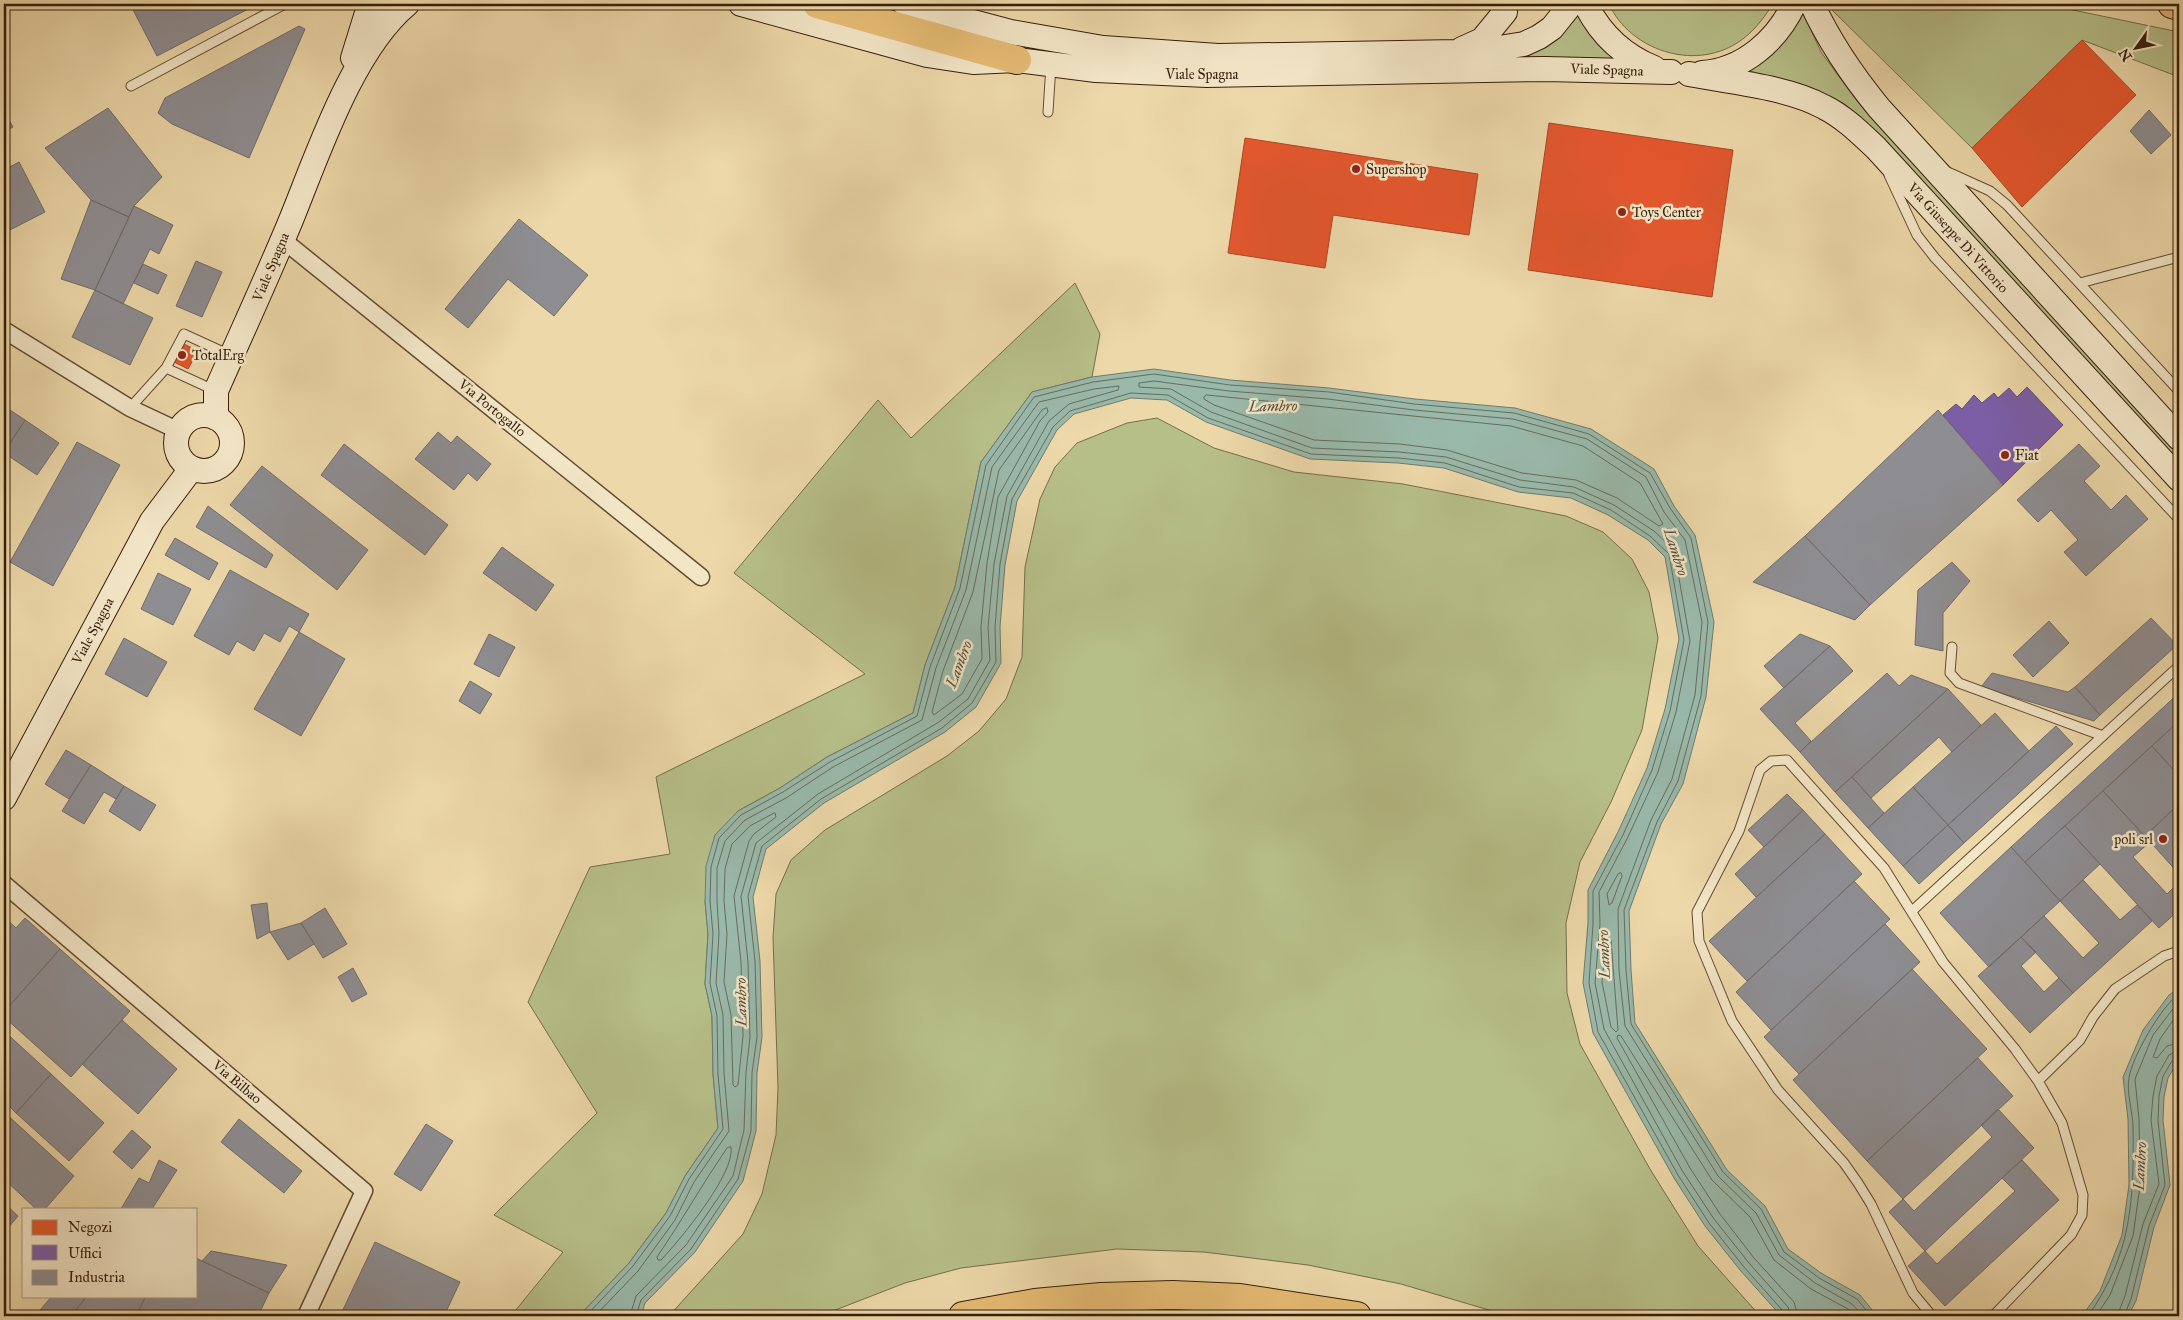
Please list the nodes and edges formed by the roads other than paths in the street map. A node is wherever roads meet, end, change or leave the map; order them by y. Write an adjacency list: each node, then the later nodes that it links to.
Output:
1 (285, 4): 16 (lane)
2 (373, 4): 18 (street, Viale Spagna)
3 (406, 4): 18 (street, Viale Spagna)
4 (741, 4): 13 (street, Viale Spagna)
5 (817, 4): 13 (highway)
6 (905, 4): 12 (street, Viale Spagna)
7 (1794, 4): 15 (street)
8 (1812, 4): 20 (street, Via Giuseppe Di Vittorio)
9 (2172, 4): 10 (highway)
10 (2179, 6)
11 (1505, 12): 12 (street)
12 (1457, 52): 15 (street, Viale Spagna)
13 (1017, 60): 14 (street, Viale Spagna)
14 (1051, 65): 15 (street, Viale Spagna); 17 (lane)
15 (1680, 73): 19 (street, Via Giuseppe Di Vittorio)
16 (131, 86)
17 (1048, 112)
18 (334, 117): 21 (street, Viale Spagna)
19 (1876, 148): 34 (street, Via Giuseppe Di Vittorio); 35 (lane)
20 (1916, 149): 23 (lane, Via Giuseppe Di Vittorio); 32 (street, Via Giuseppe Di Vittorio)
21 (283, 240): 25 (street, Viale Spagna); 36 (street, Via Portogallo)
22 (2179, 257): 23 (lane)
23 (2080, 283): 28 (lane, Via Giuseppe Di Vittorio)
24 (4, 330): 29 (street)
25 (232, 356): 26 (lane); 27 (street, Viale Spagna)
26 (166, 368): 27 (lane); 29 (lane)
27 (216, 391): 30 (street, Viale Spagna)
28 (2179, 391)
29 (130, 408): 31 (street)
30 (216, 418): 31 (street); 33 (street)
31 (179, 431): 33 (street)
32 (2179, 438)
33 (191, 469): 40 (street, Viale Spagna)
34 (2179, 479)
35 (2179, 519)
36 (701, 577)
37 (1952, 647): 39 (lane)
38 (2179, 666): 39 (lane)
39 (2103, 736): 42 (lane)
40 (4, 798)
41 (4, 884): 45 (street, Via Bilbao)
42 (1912, 912): 44 (lane); 48 (lane)
43 (2179, 951): 44 (lane)
44 (2038, 1081): 49 (lane)
45 (306, 1316)
46 (963, 1316): 47 (highway)
47 (1357, 1316)
48 (1932, 1316)
49 (1993, 1316)

